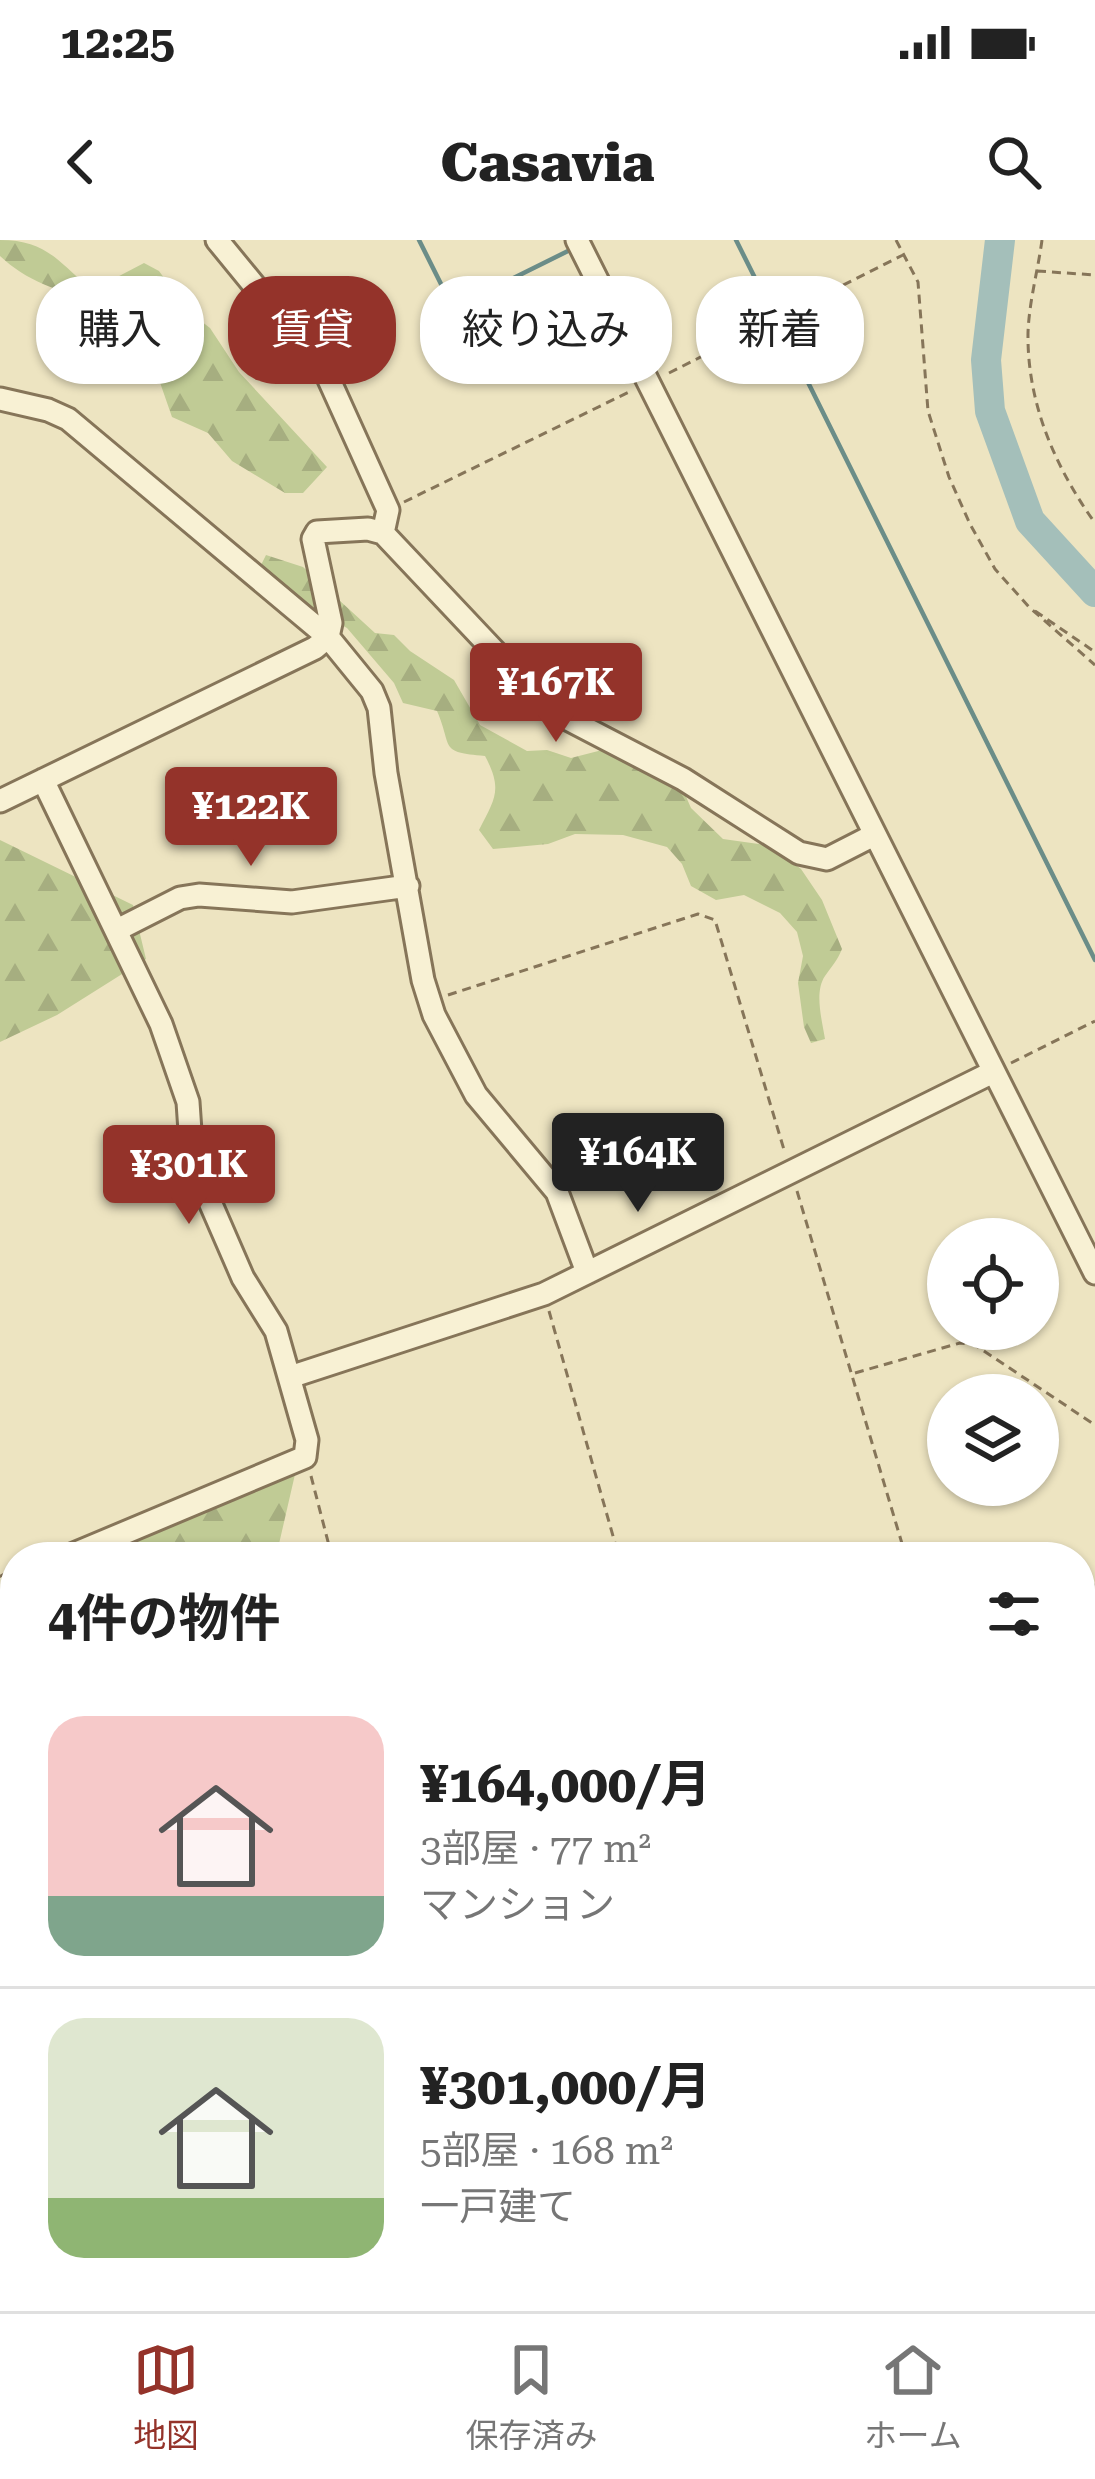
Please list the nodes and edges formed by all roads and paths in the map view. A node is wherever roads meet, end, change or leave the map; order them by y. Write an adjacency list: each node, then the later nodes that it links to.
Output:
1 (217, 240): 13 (street)
2 (577, 240): 8 (street)
3 (896, 240): 5 (path)
4 (1042, 240): 6 (path)
5 (903, 255): 9 (path); 16 (path)
6 (1037, 271): 7 (path); 14 (path)
7 (1095, 275)
8 (595, 276)
9 (672, 371)
10 (647, 384): 13 (path)
11 (649, 384): 22 (street)
12 (3, 407): 17 (street)
13 (388, 510): 15 (street)
14 (1095, 523)
15 (383, 533): 17 (street); 22 (street)
16 (1028, 607): 18 (path); 19 (path)
17 (328, 637): 20 (street); 23 (street)
18 (1095, 652)
19 (1095, 665)
20 (43, 780): 21 (street); 24 (street)
21 (0, 802)
22 (874, 835): 27 (street)
23 (408, 886): 24 (street); 25 (street)
24 (117, 930): 33 (street)
25 (429, 1000): 28 (path); 29 (street)
26 (1095, 1021): 27 (path)
27 (993, 1072): 28 (street); 30 (street)
28 (790, 1171): 29 (street); 32 (path)
29 (587, 1272): 31 (street)
30 (1095, 1274)
31 (544, 1294): 33 (street); 38 (path)
32 (854, 1374): 34 (path); 39 (path)
33 (290, 1377): 35 (street)
34 (1095, 1425)
35 (305, 1457): 36 (street); 37 (path)
36 (103, 1542)
37 (328, 1542)
38 (615, 1542)
39 (902, 1542)

